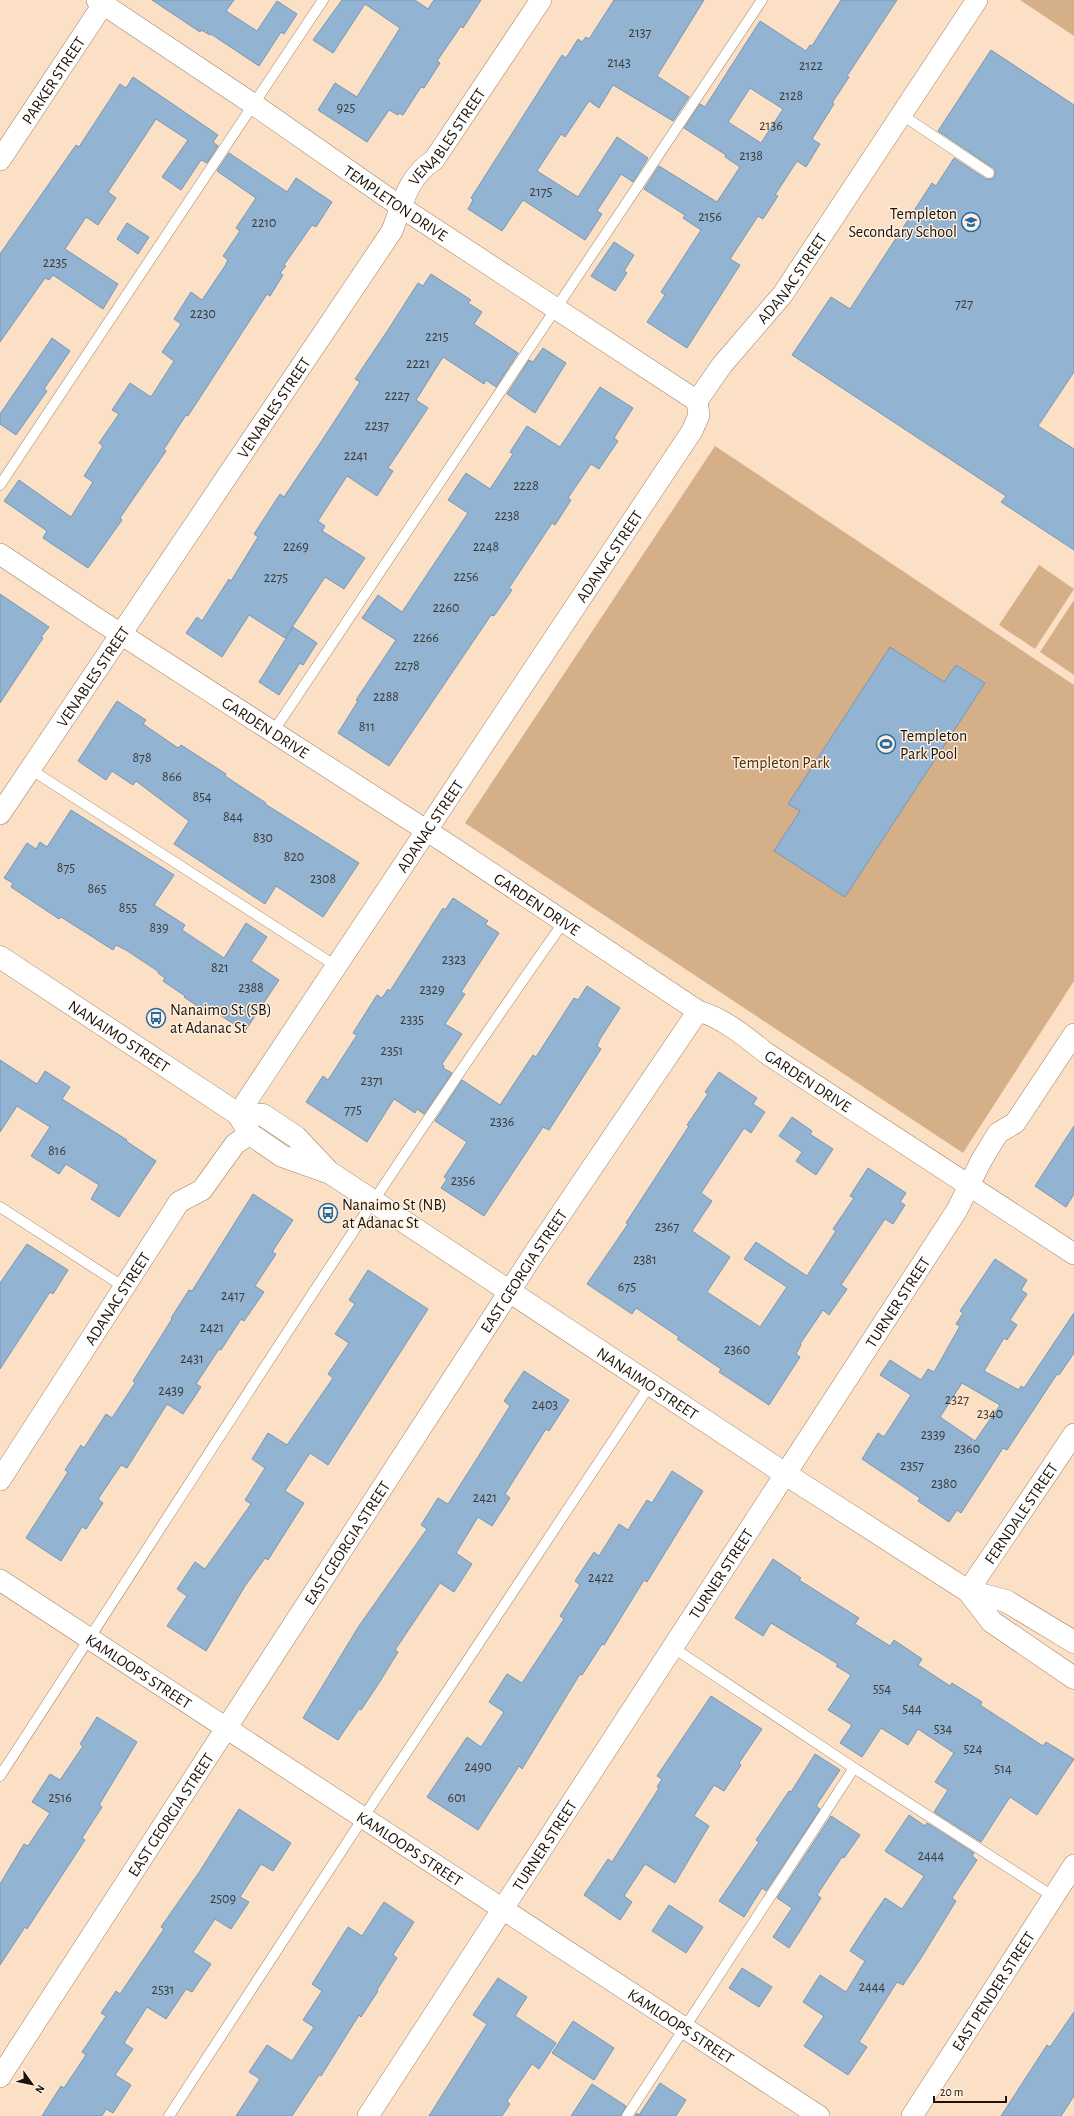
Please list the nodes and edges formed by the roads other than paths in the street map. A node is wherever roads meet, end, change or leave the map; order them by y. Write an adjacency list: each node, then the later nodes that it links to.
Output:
1 (323, 0): 6 (lane)
2 (541, 0): 10 (street, VENABLES STREET)
3 (762, 0): 11 (lane)
4 (977, 0): 7 (street, ADANAC STREET)
5 (102, 1): 6 (street, TEMPLETON DRIVE); 8 (street, PARKER STREET)
6 (253, 104): 10 (street, TEMPLETON DRIVE); 13 (lane)
7 (902, 115): 9 (lane); 12 (street, ADANAC STREET)
8 (0, 160)
9 (989, 173)
10 (401, 207): 11 (street, TEMPLETON DRIVE); 15 (street, VENABLES STREET)
11 (556, 310): 12 (street, TEMPLETON DRIVE); 16 (lane)
12 (697, 401): 19 (street, ADANAC STREET)
13 (0, 485)
14 (0, 554): 15 (street, GARDEN DRIVE)
15 (121, 634): 16 (street, GARDEN DRIVE); 17 (street, VENABLES STREET)
16 (273, 732): 19 (street, GARDEN DRIVE)
17 (30, 768): 18 (street, VENABLES STREET); 22 (lane)
18 (0, 814)
19 (426, 830): 20 (street, GARDEN DRIVE); 22 (street, ADANAC STREET)
20 (563, 922): 23 (street, GARDEN DRIVE); 29 (lane)
21 (0, 958): 25 (main road, NANAIMO STREET)
22 (336, 966): 25 (street, ADANAC STREET)
23 (698, 1011): 28 (street, GARDEN DRIVE); 33 (street, EAST GEORGIA STREET)
24 (1074, 1034): 28 (street, TURNER STREET)
25 (238, 1114): 26 (main road, NANAIMO STREET); 27 (main road, NANAIMO STREET)
26 (250, 1134): 27 (main road, NANAIMO STREET); 32 (street, ADANAC STREET)
27 (329, 1172): 29 (main road, NANAIMO STREET)
28 (969, 1185): 31 (street, GARDEN DRIVE); 36 (street, TURNER STREET)
29 (374, 1202): 33 (main road, NANAIMO STREET); 40 (lane)
30 (0, 1207): 32 (lane)
31 (1074, 1254)
32 (124, 1287): 37 (street, ADANAC STREET)
33 (509, 1292): 34 (main road, NANAIMO STREET); 44 (street, EAST GEORGIA STREET)
34 (650, 1385): 36 (main road, NANAIMO STREET); 47 (lane)
35 (1074, 1434): 39 (street, FERNDALE STREET)
36 (784, 1474): 39 (main road, NANAIMO STREET); 42 (street, TURNER STREET)
37 (0, 1480)
38 (0, 1580): 40 (street, KAMLOOPS STREET)
39 (968, 1592): 41 (main road, NANAIMO STREET); 43 (main road, NANAIMO STREET)
40 (89, 1639): 44 (street, KAMLOOPS STREET); 46 (lane)
41 (1074, 1642)
42 (672, 1647): 45 (lane); 50 (street, TURNER STREET)
43 (1074, 1678)
44 (226, 1728): 47 (street, KAMLOOPS STREET); 52 (street, EAST GEORGIA STREET)
45 (854, 1768): 49 (lane); 51 (lane)
46 (0, 1776)
47 (363, 1818): 50 (street, KAMLOOPS STREET); 53 (lane)
48 (1074, 1865): 49 (street, EAST PENDER STREET)
49 (1054, 1897): 57 (street, EAST PENDER STREET)
50 (503, 1910): 51 (street, KAMLOOPS STREET); 54 (street, TURNER STREET)
51 (684, 2028): 55 (lane); 56 (street, KAMLOOPS STREET)
52 (0, 2078)
53 (169, 2116)
54 (368, 2116)
55 (627, 2116)
56 (819, 2116)
57 (912, 2116)

